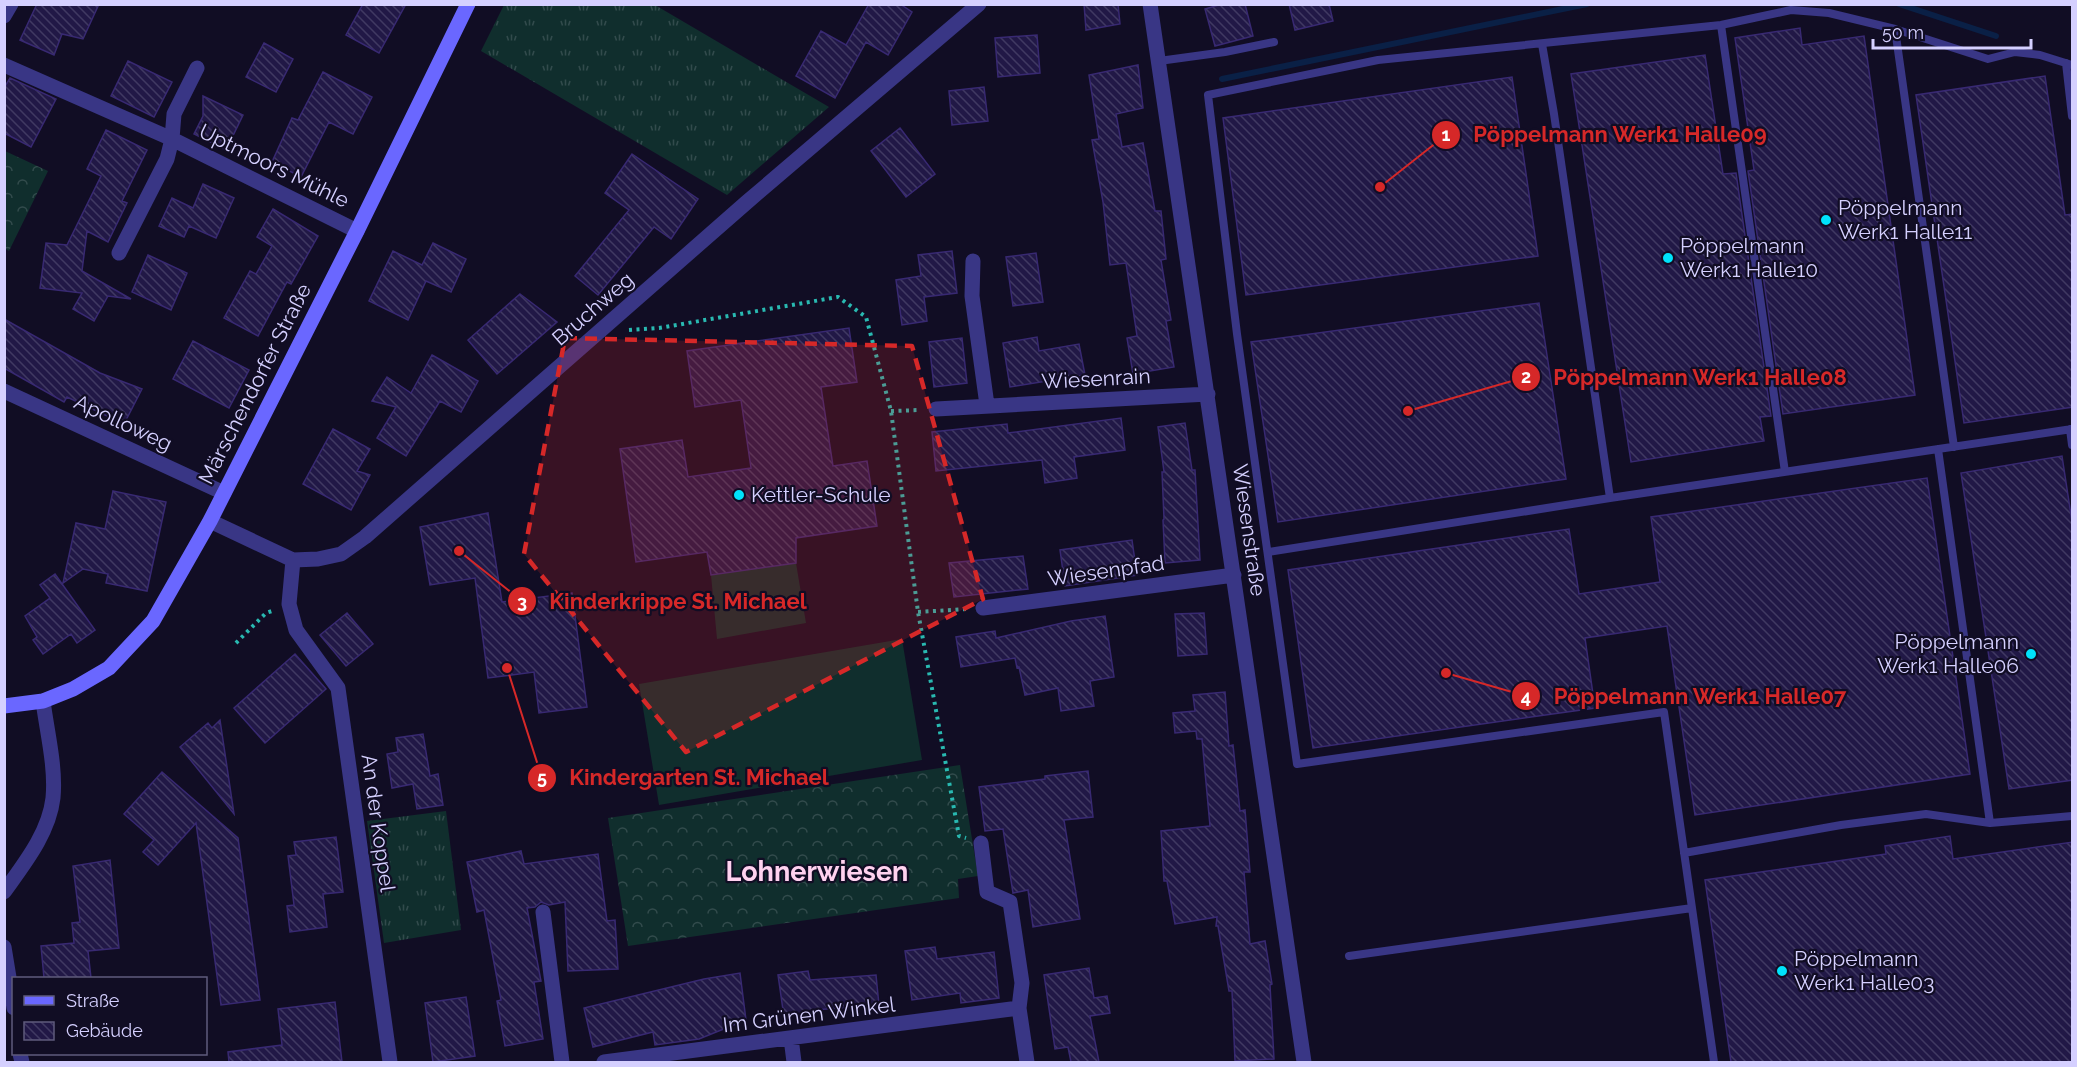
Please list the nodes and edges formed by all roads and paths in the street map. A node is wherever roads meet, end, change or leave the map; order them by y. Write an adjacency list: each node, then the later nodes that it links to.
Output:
1 (11, 4): 5 (street)
2 (468, 4): 16 (street, Märschendorfer Straße)
3 (979, 4): 19 (street, Bruchweg)
4 (1150, 4): 10 (street, Wiesenstraße)
5 (4, 16)
6 (1721, 25): 7 (lane); 9 (lane); 29 (lane)
7 (1895, 29): 12 (lane); 27 (lane)
8 (1274, 42): 10 (lane)
9 (1542, 44): 31 (lane); 33 (lane)
10 (1159, 61): 21 (street, Wiesenstraße)
11 (4, 64): 15 (street, Uptmoors Mühle)
12 (2069, 64): 14 (lane)
13 (197, 68): 15 (street, Uptmoors Mühle)
14 (2073, 116)
15 (172, 139): 16 (street, Uptmoors Mühle); 17 (street, Uptmoors Mühle)
16 (357, 231): 30 (street, Märschendorfer Straße)
17 (119, 253)
18 (973, 261): 22 (street)
19 (599, 331): 24 (path); 34 (street, Bruchweg)
20 (4, 391): 30 (street, Apolloweg)
21 (1208, 394): 22 (street, Wiesenrain); 35 (street, Wiesenstraße)
22 (987, 405): 23 (street, Wiesenrain)
23 (936, 409): 24 (path)
24 (891, 411): 38 (path)
25 (2072, 429): 26 (lane); 27 (lane)
26 (2073, 445)
27 (1954, 447): 28 (lane)
28 (1938, 449): 29 (lane); 43 (lane)
29 (1785, 472): 31 (lane)
30 (224, 493): 32 (street, Märschendorfer Straße)
31 (1610, 498): 33 (lane)
32 (210, 521): 34 (street, Bruchweg); 40 (street, Märschendorfer Straße)
33 (1268, 552): 45 (lane)
34 (293, 560): 36 (street, An der Koppel)
35 (1234, 575): 37 (street, Wiesenpfad); 59 (street, Wiesenstraße)
36 (289, 604): 39 (path); 54 (street, An der Koppel)
37 (983, 608): 38 (path)
38 (918, 612): 44 (path)
39 (236, 643)
40 (43, 701): 41 (street, Märschendorfer Straße); 46 (street)
41 (4, 706)
42 (2073, 816): 43 (lane)
43 (1990, 823): 45 (lane)
44 (981, 843): 52 (street)
45 (1684, 853): 47 (lane)
46 (4, 892)
47 (1692, 908): 50 (lane); 60 (lane)
48 (543, 912): 55 (street)
49 (4, 947): 51 (street)
50 (1349, 956)
51 (12, 996)
52 (1019, 1008): 53 (street, Im Grünen Winkel); 58 (street)
53 (791, 1038): 56 (street, Im Grünen Winkel); 57 (street)
54 (390, 1062)
55 (562, 1062)
56 (604, 1062)
57 (794, 1062)
58 (1027, 1062)
59 (1304, 1062)
60 (1714, 1062)

